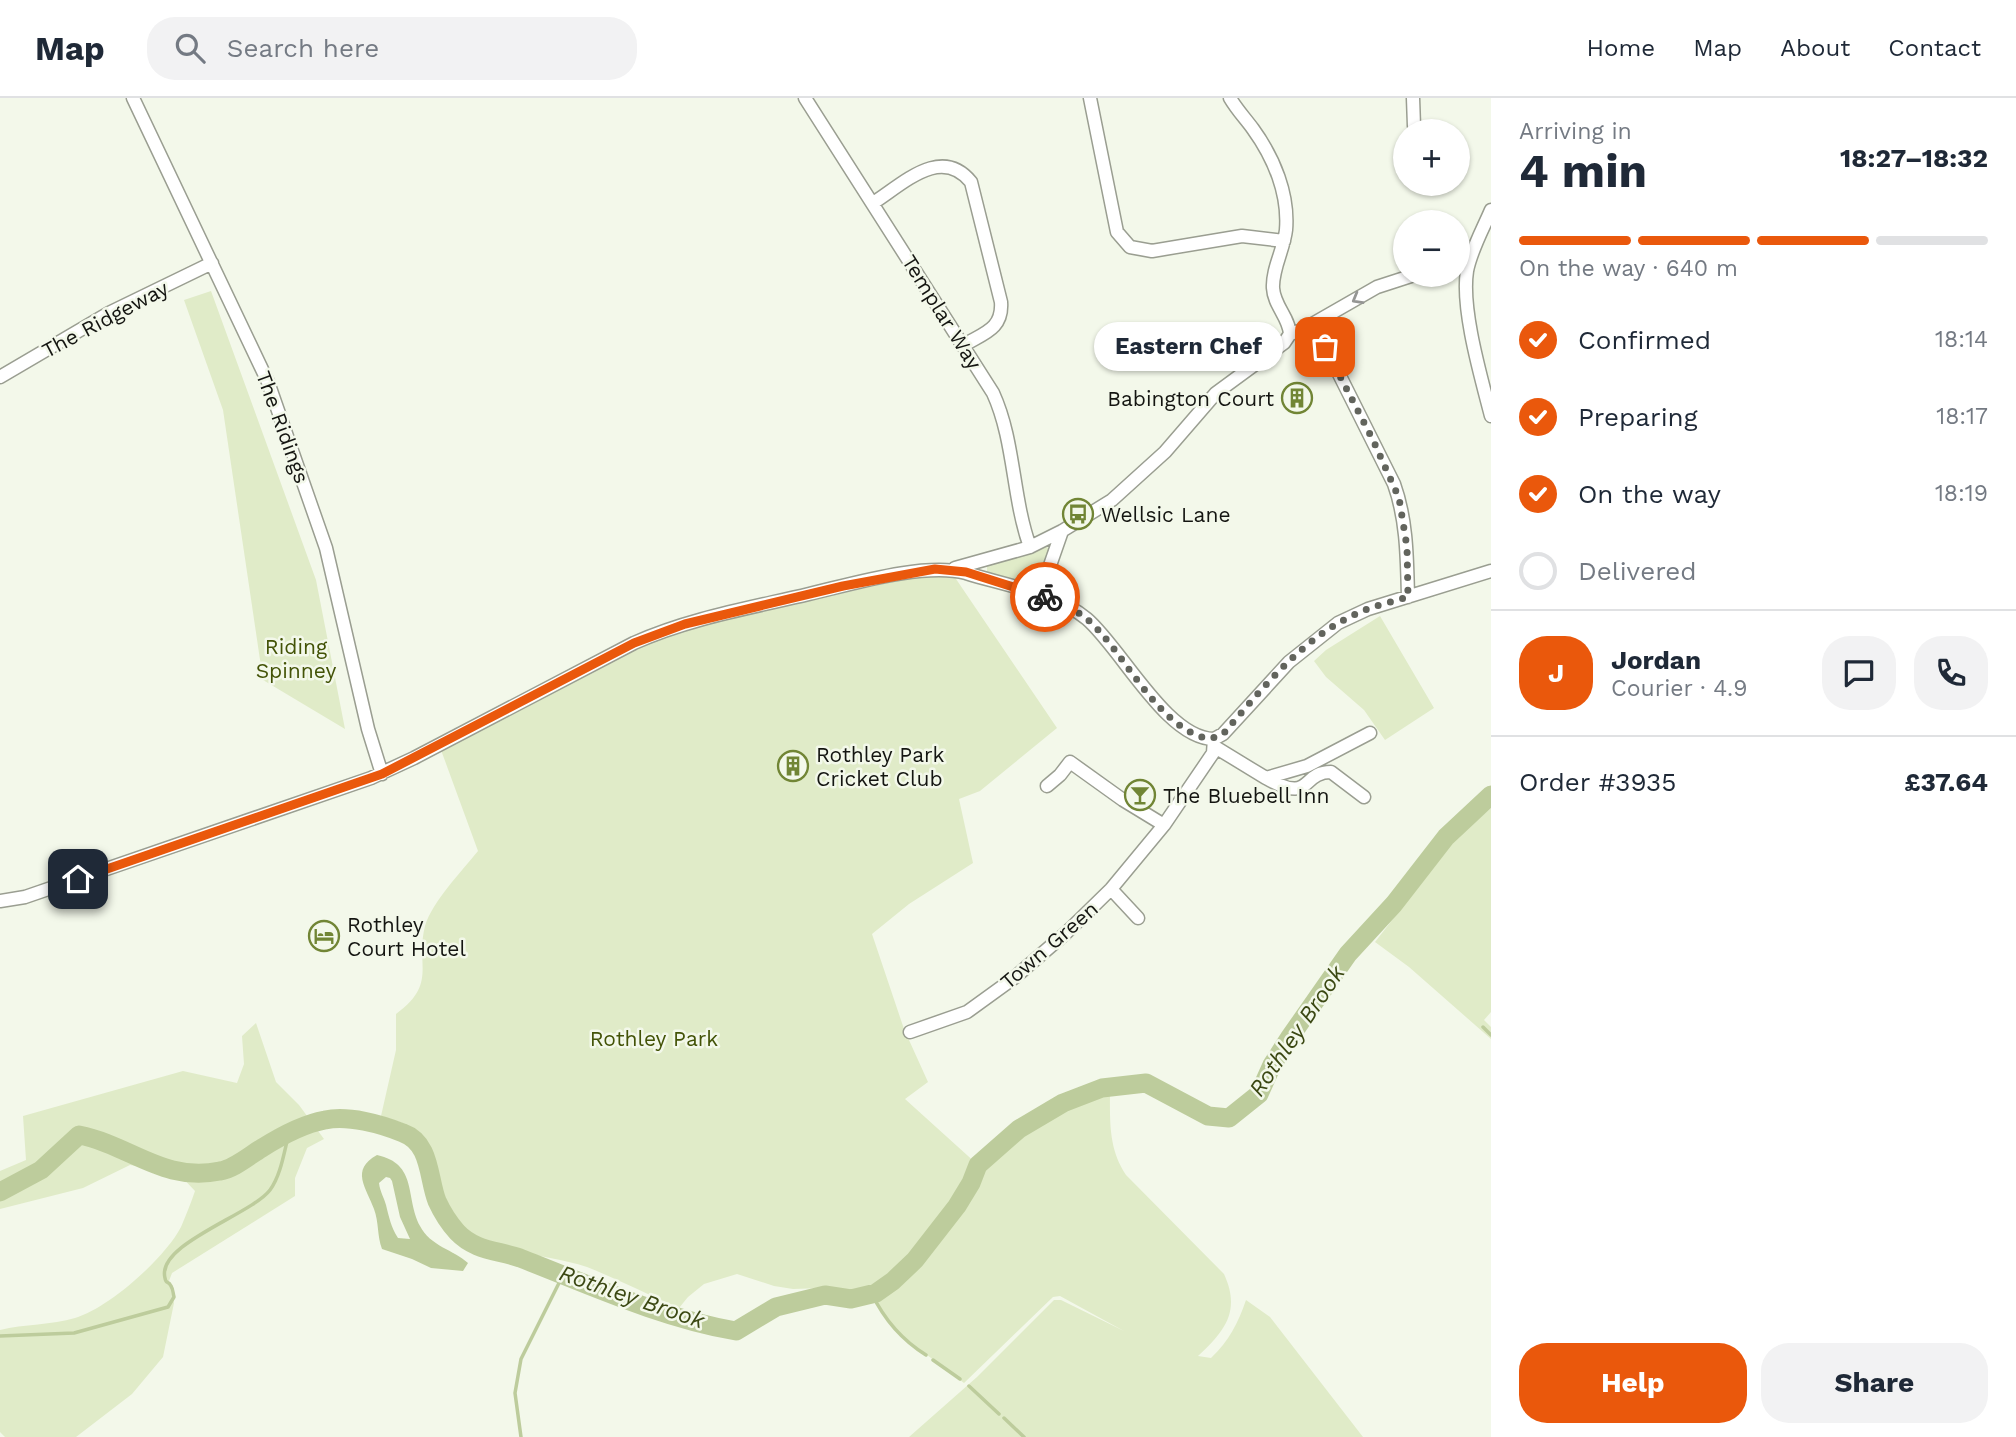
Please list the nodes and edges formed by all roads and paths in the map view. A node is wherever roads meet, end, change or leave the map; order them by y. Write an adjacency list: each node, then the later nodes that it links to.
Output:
1 (134, 98): 11 (street, The Ridings)
2 (805, 98): 7 (street, Templar Way)
3 (1090, 98): 9 (street)
4 (1230, 98): 9 (street)
5 (1413, 98): 6 (street)
6 (1414, 119)
7 (873, 203): 15 (street, Templar Way); 15 (street)
8 (1491, 210): 10 (street)
9 (1284, 242): 14 (street)
10 (1470, 253)
11 (212, 263): 16 (street, The Ridgeway); 26 (street, The Ridings)
12 (1393, 282): 14 (street, one-way to 14)
13 (1466, 287): 17 (street)
14 (1296, 332): 18 (street); 22 (street)
15 (964, 345): 19 (street, Templar Way)
16 (0, 377)
17 (1491, 416)
18 (1062, 531): 19 (street); 23 (street)
19 (1030, 547): 20 (street)
20 (952, 569): 23 (street); 26 (street)
21 (1491, 571): 22 (street, Town Green)
22 (1408, 597): 25 (street, Town Green)
23 (1054, 600): 25 (street)
24 (1370, 733): 27 (street)
25 (1214, 743): 27 (street); 30 (street, Town Green)
26 (382, 774): 32 (street)
27 (1266, 778): 29 (street)
28 (1047, 786): 30 (street)
29 (1362, 792)
30 (1164, 825): 31 (street, Town Green)
31 (1111, 889): 33 (street); 34 (street, Town Green)
32 (0, 901)
33 (1138, 918)
34 (910, 1032)

